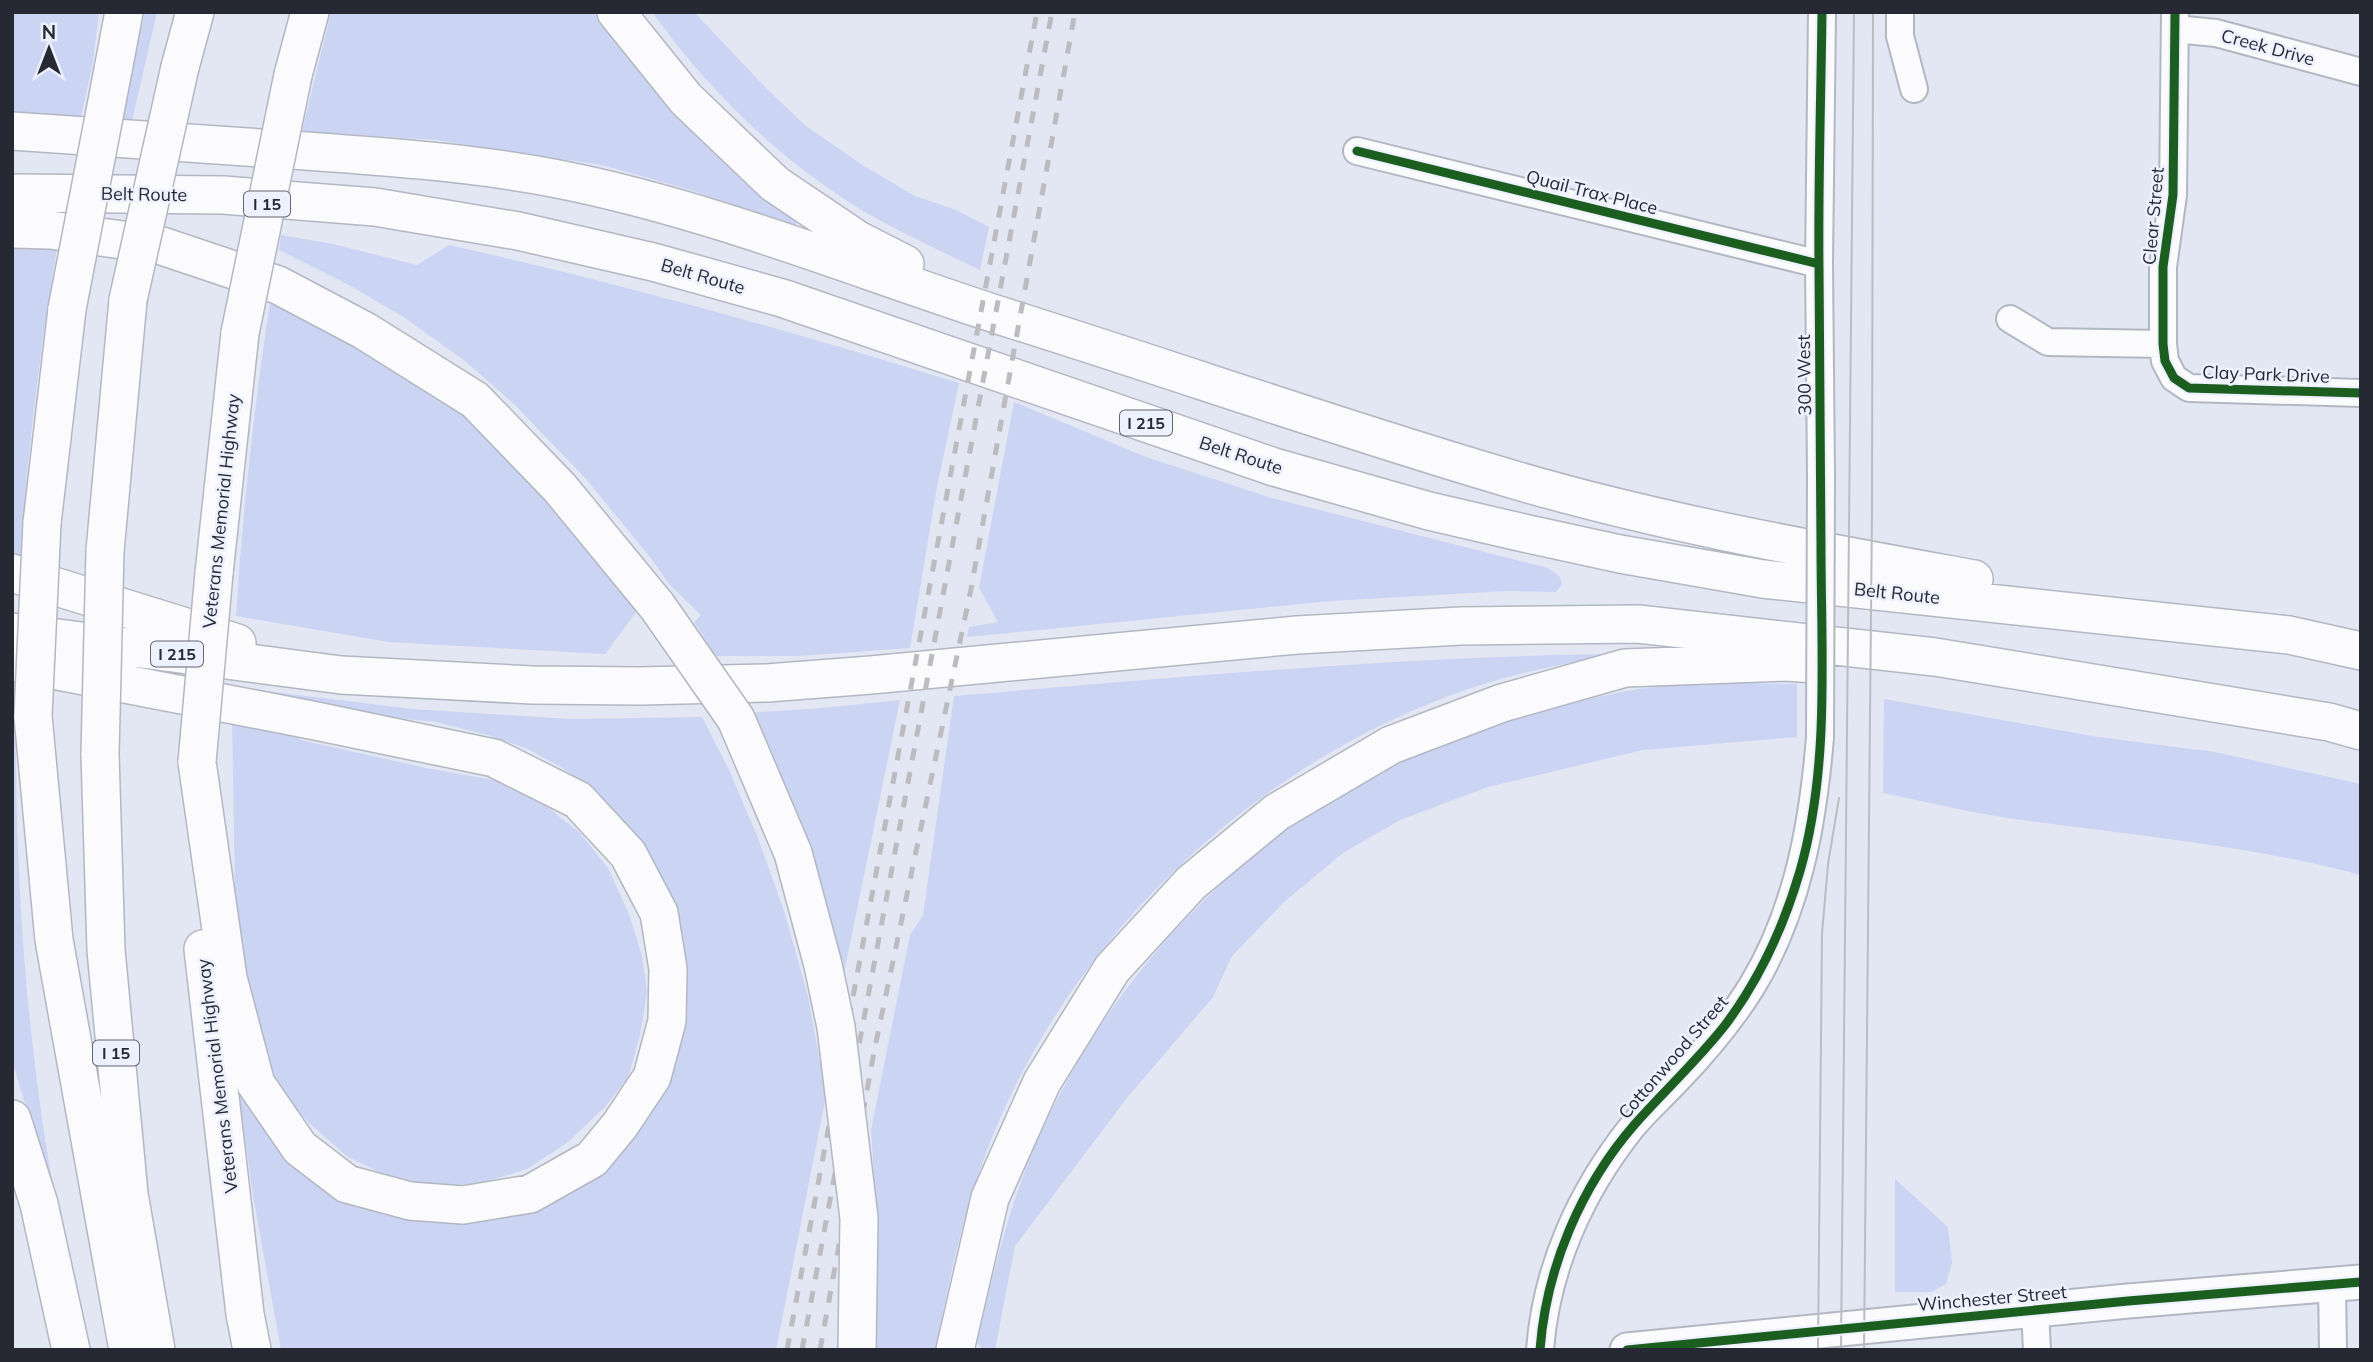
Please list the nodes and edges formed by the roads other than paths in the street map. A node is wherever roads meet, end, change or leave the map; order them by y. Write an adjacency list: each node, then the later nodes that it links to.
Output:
1 (124, 12): 35 (highway, bridge)
2 (195, 12): 36 (highway, I 15, bridge)
3 (310, 12): 29 (highway, Veterans Memorial Highway / I 15, bridge)
4 (616, 12): 17 (highway)
5 (1822, 12): 14 (street, 300 West)
6 (1900, 12): 9 (street)
7 (2175, 21): 8 (street, Creek Drive); 16 (street, Clear Street)
8 (2361, 72)
9 (1914, 89)
10 (12, 131): 17 (highway)
11 (1357, 150): 14 (street, Quail Trax Place)
12 (12, 193): 22 (highway, Belt Route / I 215)
13 (12, 229): 38 (highway, bridge)
14 (1819, 264): 28 (street, 300 West, bridge)
15 (2010, 319): 16 (street)
16 (2163, 344): 18 (street, Clear Street)
17 (1152, 364): 22 (highway)
18 (2174, 378): 19 (street, Clay Park Drive)
19 (2361, 393)
20 (12, 573): 25 (highway)
21 (12, 632): 25 (highway, I 215)
22 (2289, 635): 23 (highway, Belt Route / I 215)
23 (2361, 651)
24 (12, 662): 29 (highway)
25 (341, 676): 26 (highway, I 215)
26 (2105, 685): 27 (highway, I 215); 33 (highway)
27 (2361, 731)
28 (1820, 737): 39 (street, Cottonwood Street)
29 (197, 762): 37 (highway, Veterans Memorial Highway / I 15)
30 (12, 1119): 34 (highway)
31 (2346, 1283): 32 (main road, Winchester Street); 42 (street)
32 (2035, 1310): 40 (main road, Winchester Street); 41 (street)
33 (955, 1349)
34 (71, 1350)
35 (128, 1350)
36 (156, 1350)
37 (252, 1350)
38 (857, 1350)
39 (1540, 1350)
40 (1627, 1350)
41 (2037, 1350)
42 (2333, 1350)

